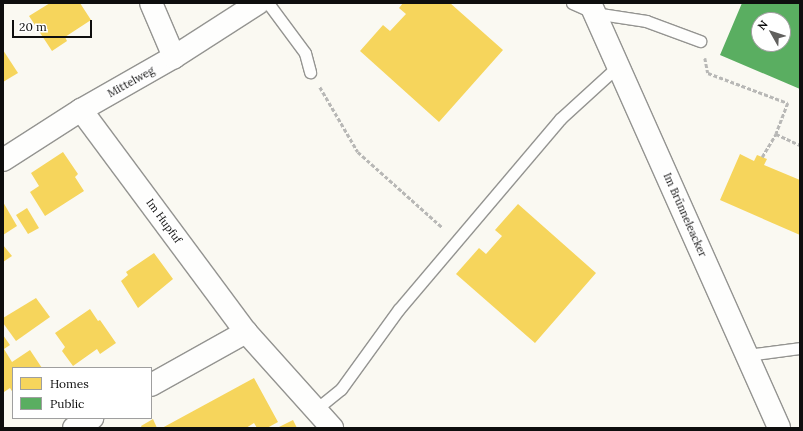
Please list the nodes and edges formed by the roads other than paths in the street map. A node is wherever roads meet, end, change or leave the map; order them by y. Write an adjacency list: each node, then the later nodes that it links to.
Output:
1 (151, 3): 7 (street)
2 (258, 3): 7 (street, Mittelweg)
3 (268, 3): 9 (lane)
4 (572, 3): 5 (lane)
5 (592, 8): 6 (lane); 8 (street, Im Brünneleacker)
6 (700, 41)
7 (174, 58): 10 (street, Mittelweg)
8 (618, 66): 14 (street, Im Brünneleacker); 16 (lane)
9 (310, 72)
10 (82, 110): 11 (street, Mittelweg); 12 (street, Im Hupfuf)
11 (3, 160)
12 (246, 332): 15 (street); 16 (street, Im Hupfuf)
13 (800, 348): 14 (lane)
14 (747, 355): 20 (street, Im Brünneleacker)
15 (152, 384)
16 (315, 410): 19 (street, Im Hupfuf)
17 (90, 419): 18 (street)
18 (74, 428)
19 (332, 428)
20 (779, 428)

